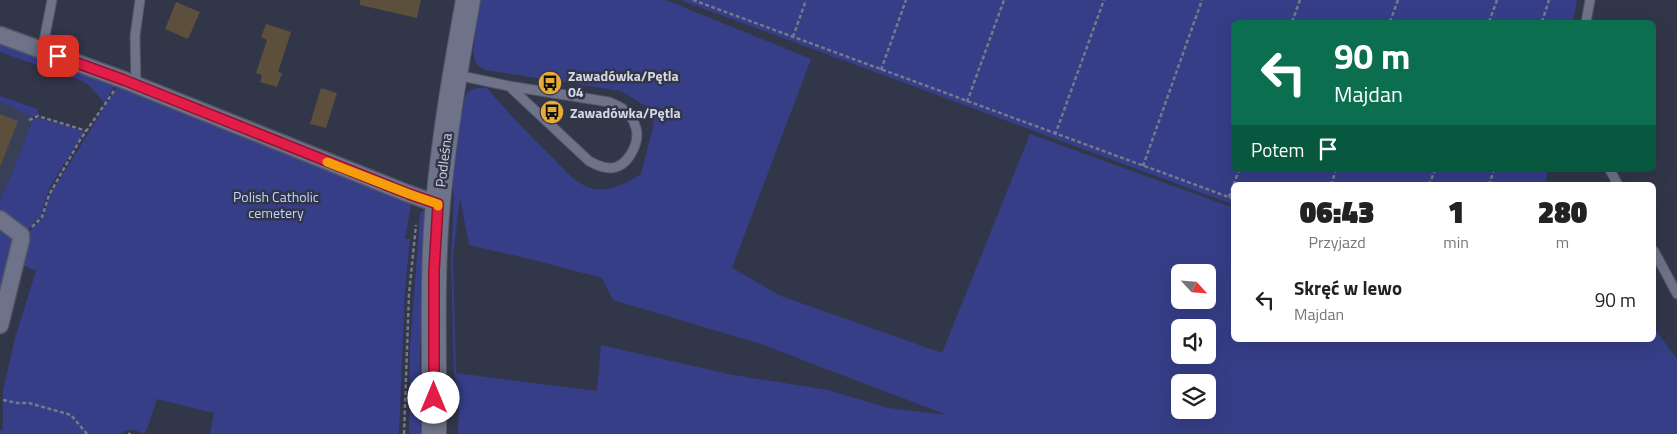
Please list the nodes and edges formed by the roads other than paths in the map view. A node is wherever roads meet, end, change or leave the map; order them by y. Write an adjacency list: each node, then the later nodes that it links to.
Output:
1 (52, 0): 7 (lane)
2 (140, 0): 9 (lane)
3 (468, 0): 8 (main road, Podleśna)
4 (1590, 0): 5 (lane)
5 (1586, 20)
6 (0, 35): 7 (street)
7 (42, 51): 9 (street)
8 (455, 74): 10 (lane); 11 (main road, Podleśna)
9 (128, 82): 11 (street)
10 (509, 86): 10 (lane)
11 (438, 204): 16 (main road, Podleśna)
12 (0, 220): 15 (street)
13 (1656, 255): 14 (lane)
14 (1677, 294)
15 (0, 325)
16 (434, 434)

